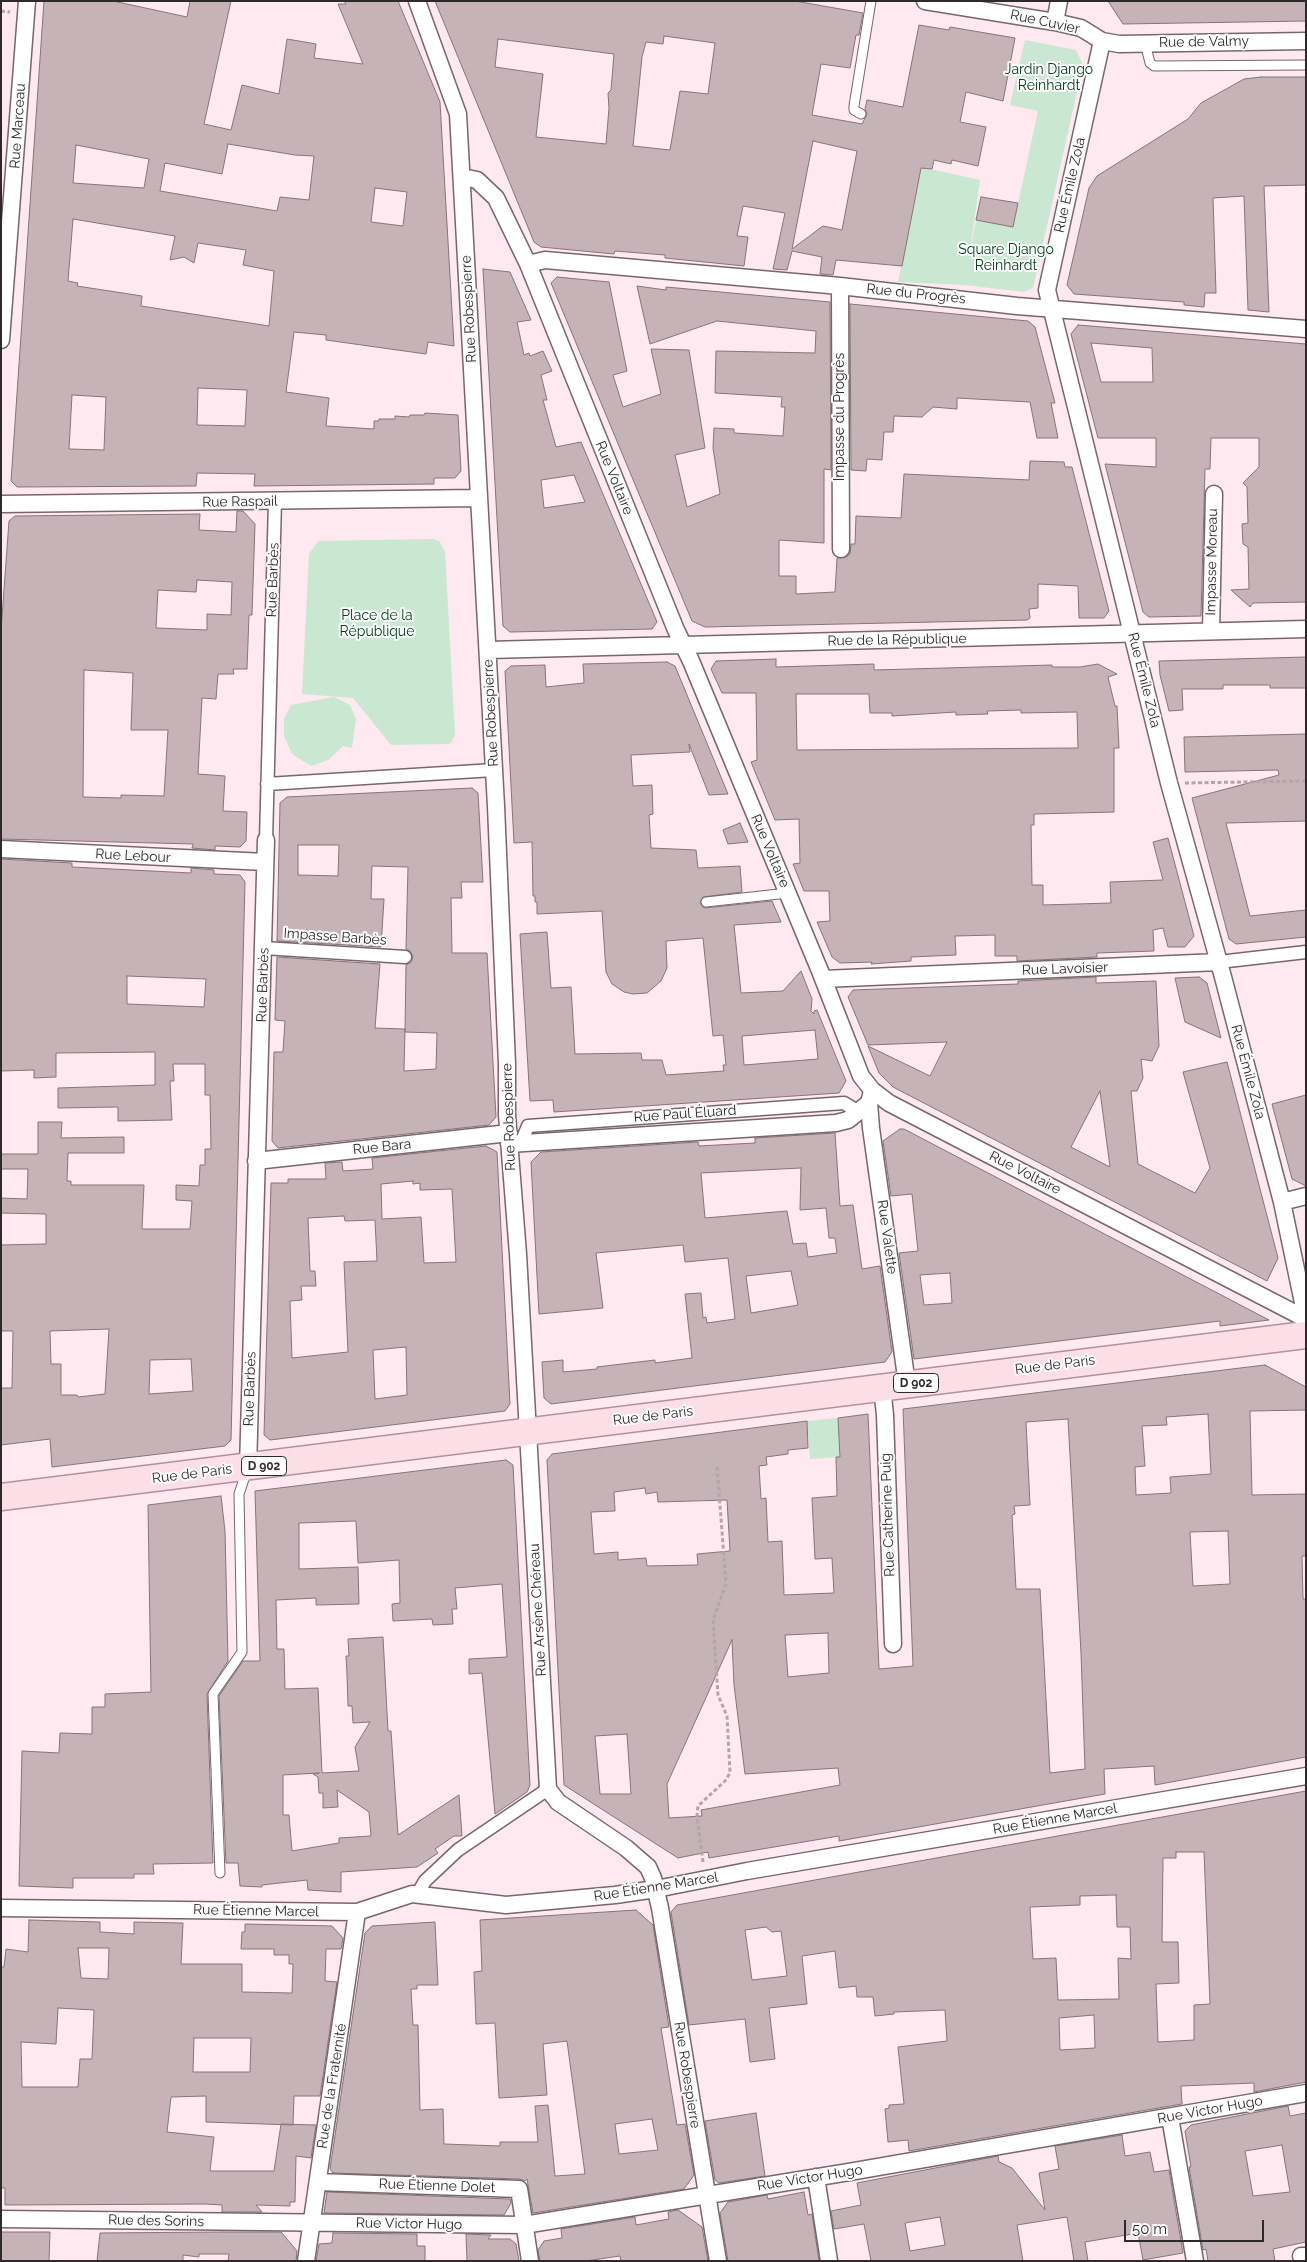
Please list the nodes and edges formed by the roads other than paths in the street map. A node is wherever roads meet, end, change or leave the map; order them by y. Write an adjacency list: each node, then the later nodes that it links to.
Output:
1 (27, 1): 14 (street, Rue Marceau)
2 (417, 1): 12 (street, Rue Robespierre)
3 (871, 1): 11 (lane)
4 (925, 1): 6 (street, Rue Cuvier)
5 (1059, 1): 6 (street)
6 (1055, 22): 7 (street, Rue Cuvier)
7 (1102, 41): 9 (street, Rue de Valmy); 16 (street, Rue Émile Zola)
8 (1306, 41): 9 (street, Rue de Valmy)
9 (1145, 43): 10 (lane)
10 (1306, 65)
11 (862, 114)
12 (462, 177): 13 (street, Rue Voltaire); 20 (street, Rue Robespierre)
13 (528, 264): 15 (street, Rue du Progrès); 27 (street, Rue Voltaire)
14 (4, 276): 18 (street, Rue Marceau)
15 (840, 286): 16 (street, Rue du Progrès); 23 (street, Impasse du Progrès)
16 (1052, 308): 17 (street, Rue du Progrès); 26 (street, Rue Émile Zola)
17 (1306, 329)
18 (1, 340)
19 (1214, 494): 25 (street, Impasse Moreau)
20 (478, 498): 21 (street, Rue Raspail); 28 (street, Rue Robespierre)
21 (275, 501): 22 (street, Rue Raspail); 30 (street, Rue Barbès)
22 (1, 504)
23 (841, 549)
24 (1306, 629): 25 (street, Rue de la République)
25 (1210, 631): 26 (street, Rue de la République)
26 (1133, 634): 27 (street, Rue de la République); 39 (street, Rue Émile Zola)
27 (684, 645): 28 (street, Rue de la République); 34 (street, Rue Voltaire)
28 (488, 650): 29 (street, Rue Robespierre)
29 (494, 770): 30 (street); 42 (street, Rue Robespierre)
30 (267, 784): 31 (street, Rue Barbès)
31 (266, 840): 33 (street, Rue Barbès)
32 (1, 849): 33 (street, Rue Lebour)
33 (265, 862): 36 (street, Rue Barbès)
34 (788, 894): 35 (lane); 40 (street, Rue Voltaire)
35 (706, 902)
36 (264, 948): 38 (street, Impasse Barbès); 43 (street, Rue Barbès)
37 (1306, 952): 39 (street, Rue Lavoisier)
38 (405, 957)
39 (1218, 962): 40 (street, Rue Lavoisier); 45 (street, Rue Émile Zola)
40 (823, 979): 41 (street, Rue Voltaire)
41 (867, 1102): 42 (street, Rue Paul Éluard); 46 (street, Rue Voltaire); 48 (street, Rue Valette)
42 (513, 1140): 43 (street, Rue Bara); 50 (street, Rue Robespierre)
43 (256, 1161): 51 (street, Rue Barbès)
44 (1306, 1196): 45 (street)
45 (1282, 1202): 46 (street, Rue Émile Zola)
46 (1306, 1318)
47 (1306, 1335): 48 (main road, Rue de Paris / D 902)
48 (907, 1384): 49 (main road, Rue de Paris / D 902)
49 (882, 1387): 50 (main road, Rue de Paris / D 902); 53 (street, Rue Catherine Puig)
50 (527, 1432): 51 (main road, Rue de Paris / D 902); 55 (street, Rue Arsène Chéreau)
51 (248, 1468): 52 (main road, Rue de Paris / D 902); 56 (lane)
52 (1, 1497)
53 (893, 1644)
54 (1306, 1776): 57 (street, Rue Étienne Marcel)
55 (548, 1789): 57 (street, Rue Robespierre); 58 (street)
56 (220, 1873)
57 (656, 1889): 58 (street, Rue Étienne Marcel); 65 (street, Rue Robespierre)
58 (418, 1893): 60 (street, Rue Étienne Marcel)
59 (1, 1908): 60 (street, Rue Étienne Marcel)
60 (358, 1912): 64 (street, Rue de la Fraternité)
61 (1306, 2093): 62 (street, Rue Victor Hugo)
62 (1170, 2117): 63 (street, Rue Victor Hugo); 73 (street)
63 (816, 2177): 65 (street, Rue Victor Hugo); 72 (street)
64 (318, 2182): 67 (street, Rue de la Fraternité); 68 (street, Rue Étienne Dolet)
65 (707, 2194): 68 (street, Rue Victor Hugo); 71 (street, Rue Robespierre)
66 (1, 2219): 67 (street, Rue des Sorins)
67 (312, 2222): 68 (street, Rue Victor Hugo); 69 (street, Rue de la Fraternité)
68 (524, 2225): 70 (street)
69 (306, 2261)
70 (530, 2261)
71 (718, 2261)
72 (829, 2261)
73 (1195, 2261)

